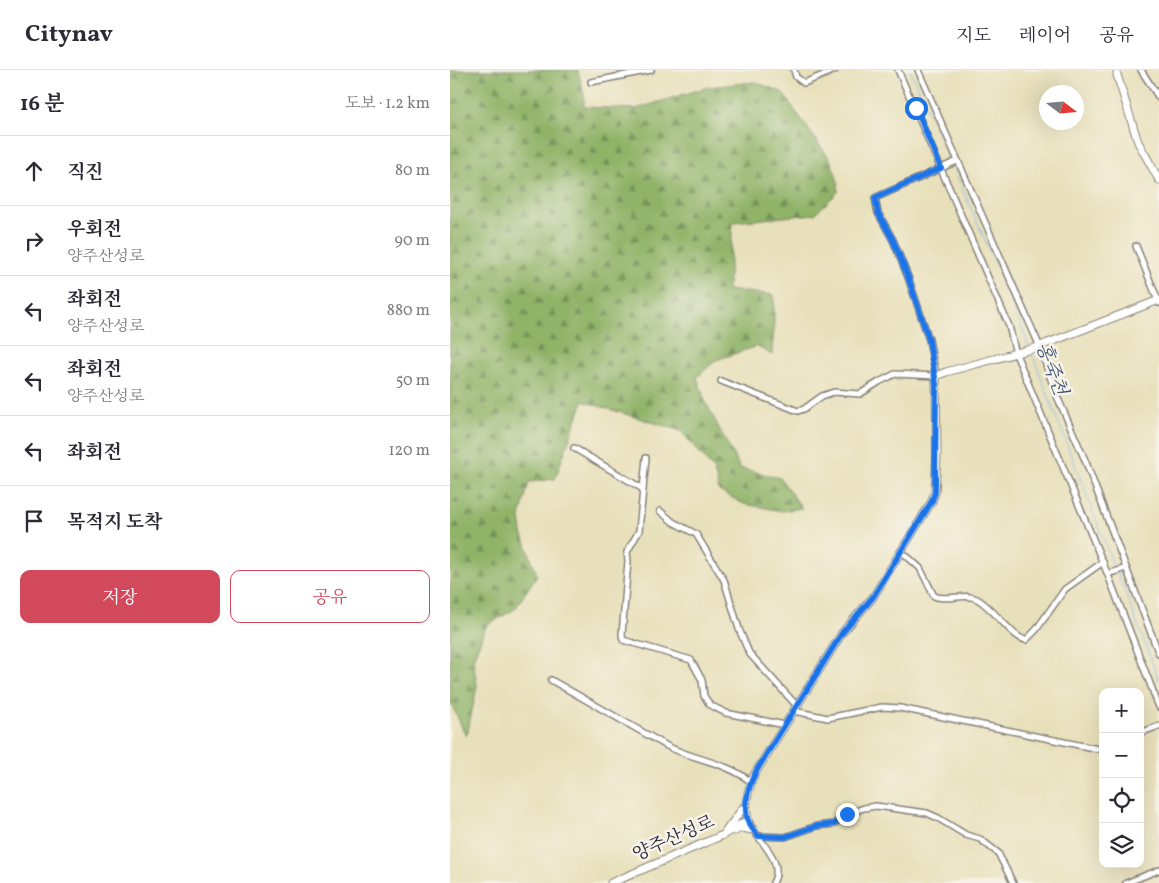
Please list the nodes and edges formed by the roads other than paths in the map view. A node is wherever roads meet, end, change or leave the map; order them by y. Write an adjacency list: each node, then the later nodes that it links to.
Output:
1 (651, 70): 8 (street)
2 (794, 70): 3 (street)
3 (835, 70)
4 (898, 70): 12 (street)
5 (918, 70): 10 (street)
6 (1117, 70): 11 (street)
7 (1141, 70): 9 (street)
8 (591, 82)
9 (1159, 98)
10 (957, 160): 12 (street); 16 (street)
11 (1157, 167): 13 (street)
12 (941, 168): 17 (street); 18 (street)
13 (1159, 180)
14 (1136, 246): 15 (street)
15 (1159, 302): 16 (street)
16 (1038, 348): 17 (street); 26 (street)
17 (1016, 354): 18 (street); 25 (street)
18 (936, 376): 19 (street); 24 (street)
19 (721, 381)
20 (574, 448): 22 (street)
21 (646, 458): 22 (street)
22 (643, 489): 32 (street)
23 (660, 511): 31 (street)
24 (901, 552): 25 (street); 31 (street)
25 (1102, 562): 27 (street)
26 (1126, 568): 27 (street); 28 (street)
27 (1108, 574): 30 (street)
28 (1159, 654)
29 (551, 680): 36 (street)
30 (1159, 707)
31 (796, 708): 32 (street); 35 (street)
32 (785, 725): 36 (street)
33 (1159, 726): 34 (street)
34 (1144, 732)
35 (1099, 749)
36 (751, 782): 37 (street)
37 (746, 803): 38 (street); 40 (street)
38 (748, 820): 39 (street); 40 (street, 양주산성로)
39 (756, 833): 40 (street); 43 (street); 44 (street)
40 (723, 835): 42 (street, 양주산성로)
41 (1159, 870): 45 (street)
42 (611, 883)
43 (773, 883)
44 (1013, 883)
45 (1126, 883)

